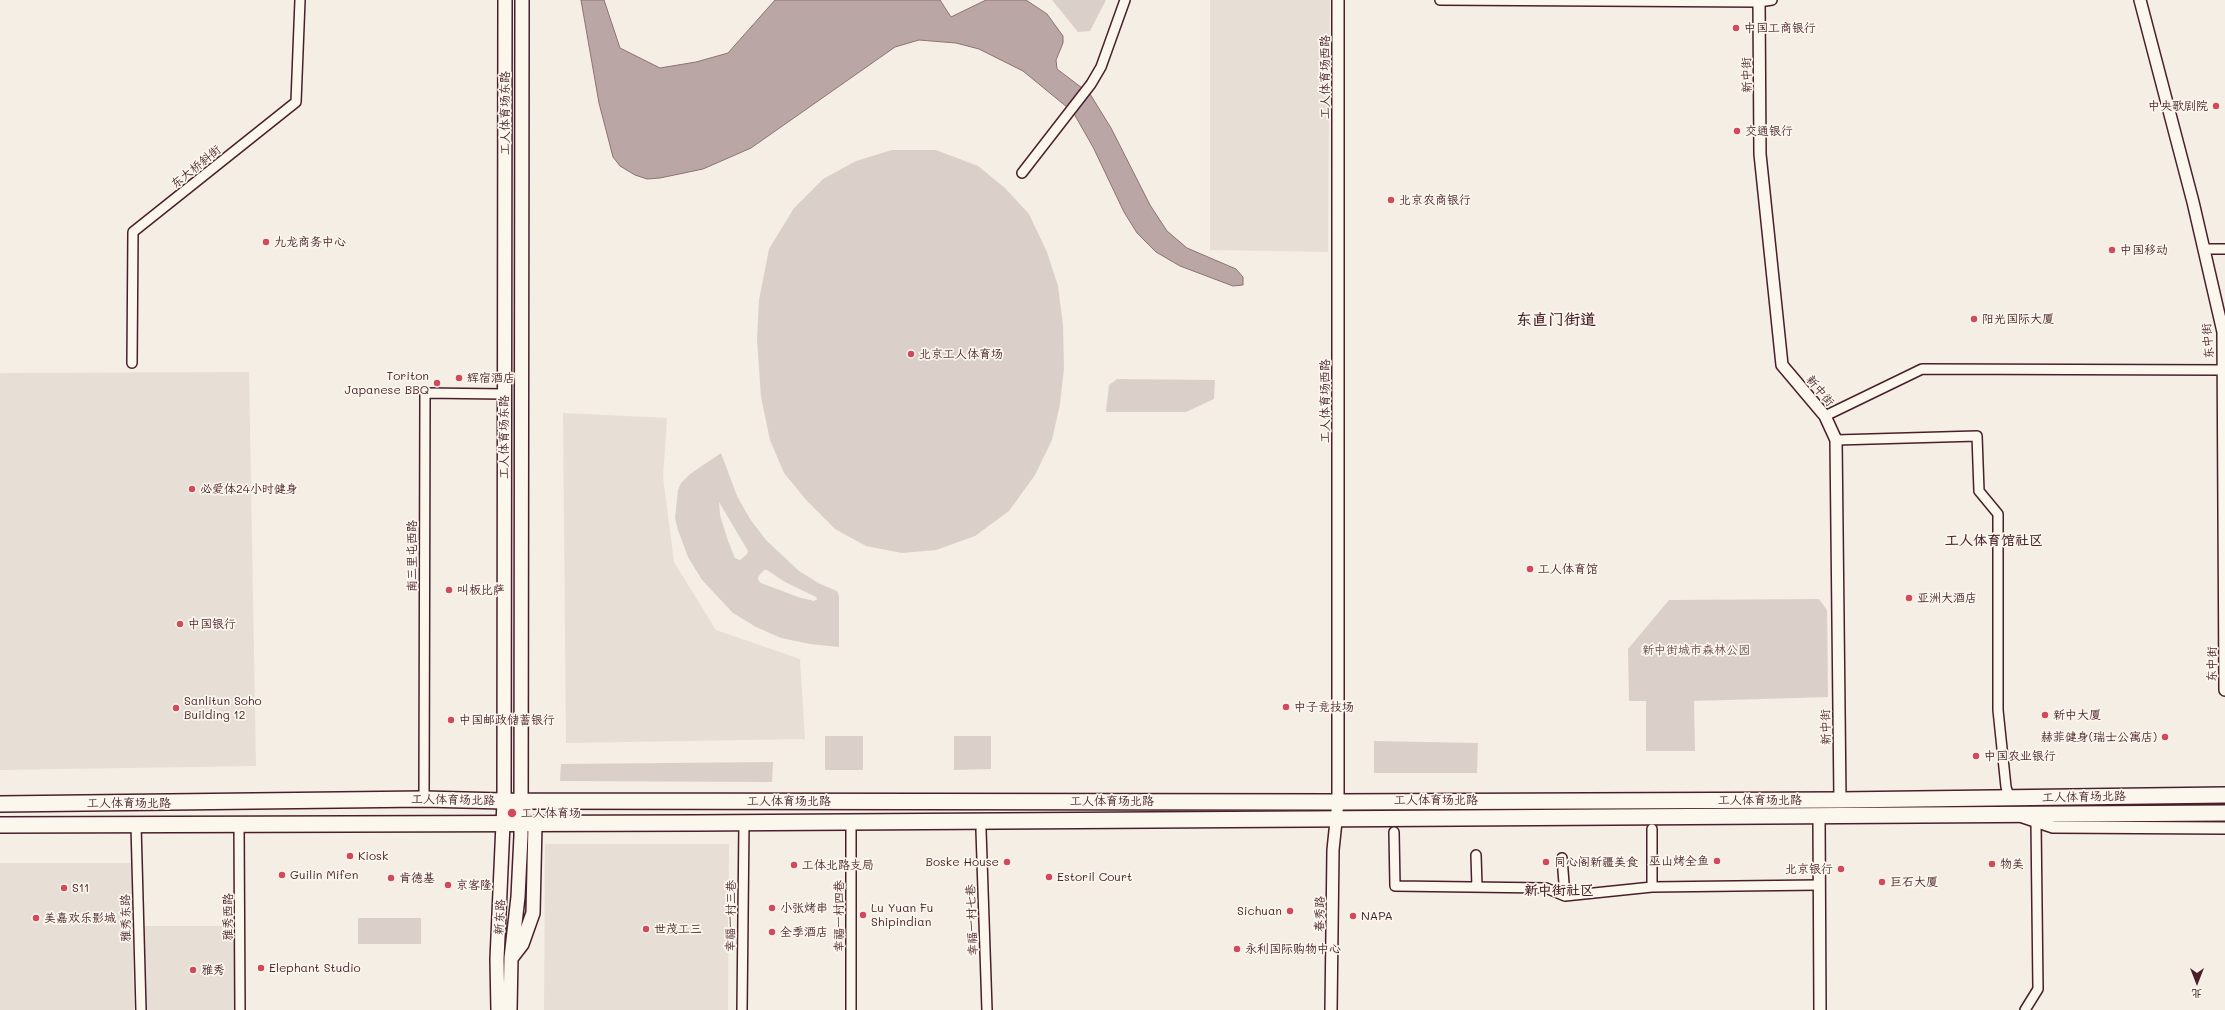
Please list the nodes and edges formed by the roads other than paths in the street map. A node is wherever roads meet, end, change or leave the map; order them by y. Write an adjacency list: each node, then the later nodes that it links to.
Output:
1 (300, 0): 13 (street, 东大桥斜街)
2 (505, 0): 15 (main road, 工人体育场东路)
3 (522, 0): 25 (main road, 工人体育场东路)
4 (1125, 0): 10 (street)
5 (1338, 0): 26 (street, 工人体育场西路)
6 (1440, 0): 9 (street)
7 (1772, 0): 9 (street)
8 (2140, 0): 11 (street, 东中街)
9 (1759, 1): 16 (street, 新中街)
10 (1022, 173)
11 (2204, 249): 12 (street); 14 (street, 东中街)
12 (2225, 249)
13 (132, 363)
14 (2223, 370): 16 (street); 18 (street, 东中街)
15 (504, 394): 22 (street, 南三里屯西路); 24 (main road, 工人体育场东路)
16 (1825, 416): 17 (street, 新中街)
17 (1836, 440): 21 (street); 23 (street, 新中街)
18 (2224, 469): 19 (street, 东中街)
19 (2225, 690)
20 (2225, 795): 21 (main road, 工人体育场北路)
21 (2009, 798): 23 (main road, 工人体育场北路)
22 (424, 799): 24 (main road, 工人体育场北路); 27 (main road, 工人体育场北路)
23 (1840, 800): 26 (main road, 工人体育场北路)
24 (504, 801): 25 (main road, 工人体育场北路); 36 (main road, 工人体育场东路)
25 (521, 801): 26 (main road, 工人体育场北路); 37 (main road, 工人体育场东路)
26 (1338, 802): 31 (street, 工人体育场西路)
27 (0, 804)
28 (2225, 813): 29 (main road, 工人体育场北路)
29 (2016, 814): 30 (main road, 工人体育场北路); 35 (street, 工人体育场北路)
30 (1819, 816): 31 (main road, 工人体育场北路); 47 (street)
31 (1336, 819): 34 (main road, 工人体育场北路); 58 (street, 春秀路)
32 (2225, 821): 41 (street)
33 (744, 822): 34 (main road, 工人体育场北路); 37 (main road, 工人体育场北路); 55 (street, 幸福一村三巷)
34 (851, 822): 56 (street, 幸福一村四巷)
35 (2036, 822): 41 (street, 工人体育场北路); 60 (street)
36 (503, 824): 37 (main road, 工人体育场北路); 40 (main road, 工人体育场北路); 53 (main road, 新东路)
37 (528, 824): 54 (main road, 新东路)
38 (0, 825): 39 (main road, 工人体育场北路)
39 (136, 825): 40 (main road, 工人体育场北路); 51 (street, 雅秀东路)
40 (239, 825): 52 (street, 雅秀西路)
41 (2225, 828)
42 (1652, 829): 49 (street)
43 (981, 830): 57 (street, 幸福一村七巷)
44 (1394, 832): 48 (street)
45 (1476, 855): 48 (street)
46 (1562, 858): 50 (street)
47 (1819, 885): 49 (street); 59 (street)
48 (1477, 887): 50 (street)
49 (1652, 887): 50 (street)
50 (1566, 896)
51 (141, 1010)
52 (240, 1010)
53 (498, 1010)
54 (510, 1010)
55 (742, 1010)
56 (851, 1010)
57 (987, 1010)
58 (1331, 1010)
59 (1820, 1010)
60 (2026, 1010)

